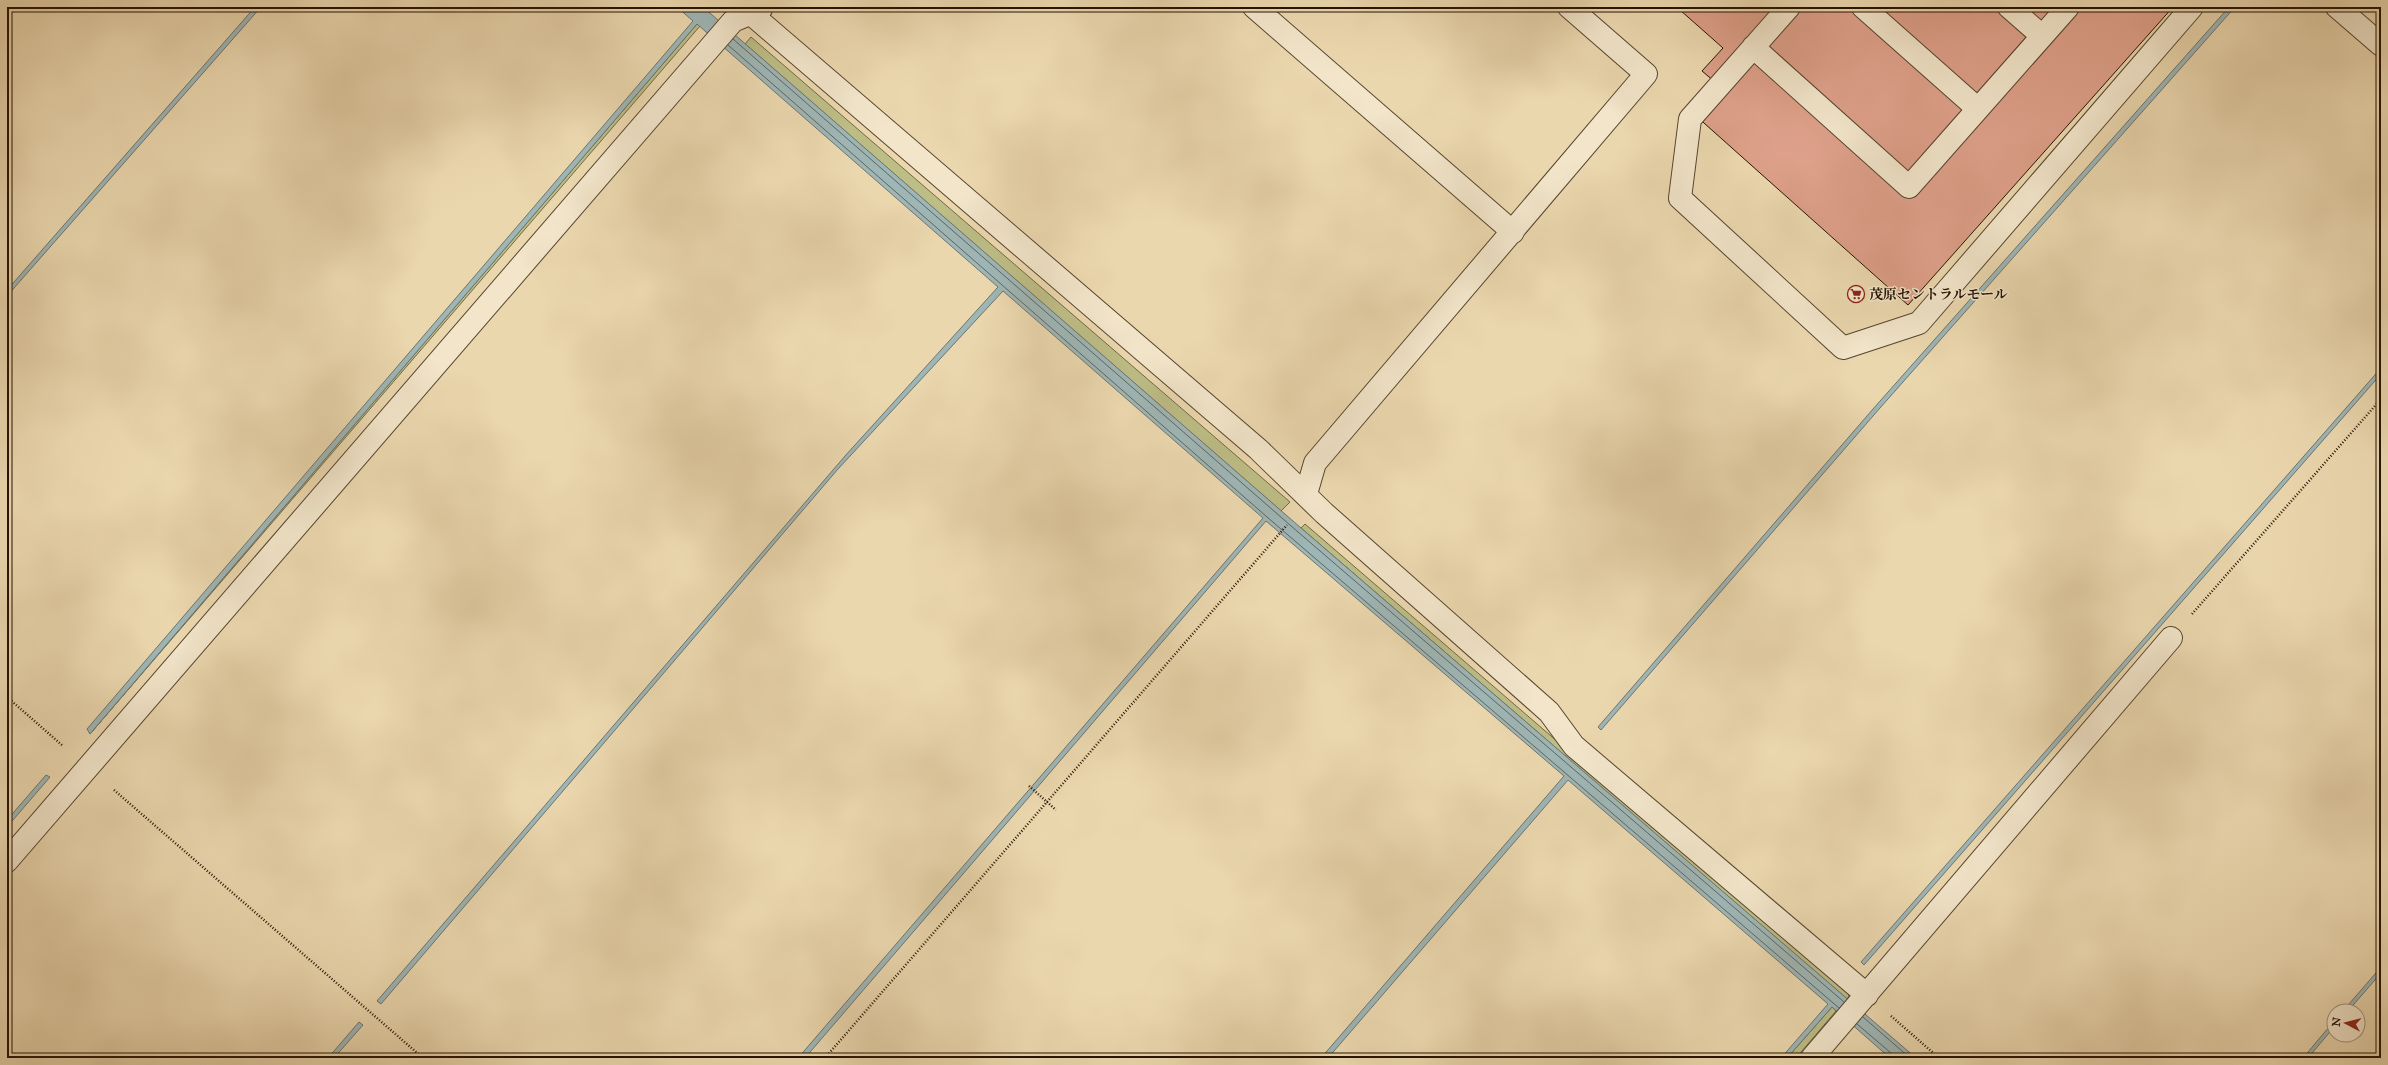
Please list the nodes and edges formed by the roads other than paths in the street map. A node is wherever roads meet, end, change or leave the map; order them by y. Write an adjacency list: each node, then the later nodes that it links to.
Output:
1 (1254, 7): 14 (street)
2 (1569, 7): 14 (street)
3 (1789, 7): 12 (street)
4 (1863, 7): 13 (street)
5 (2009, 7): 10 (street)
6 (2068, 7): 10 (street)
7 (2192, 7): 12 (street)
8 (2337, 7): 11 (street)
9 (753, 9): 15 (street); 17 (street)
10 (2042, 36): 13 (street)
11 (2381, 45)
12 (1753, 47): 13 (street)
13 (1978, 109)
14 (1513, 232): 15 (street)
15 (1306, 494): 18 (street)
16 (2170, 638): 18 (street)
17 (7, 861)
18 (1867, 995): 19 (street)
19 (1812, 1058)

